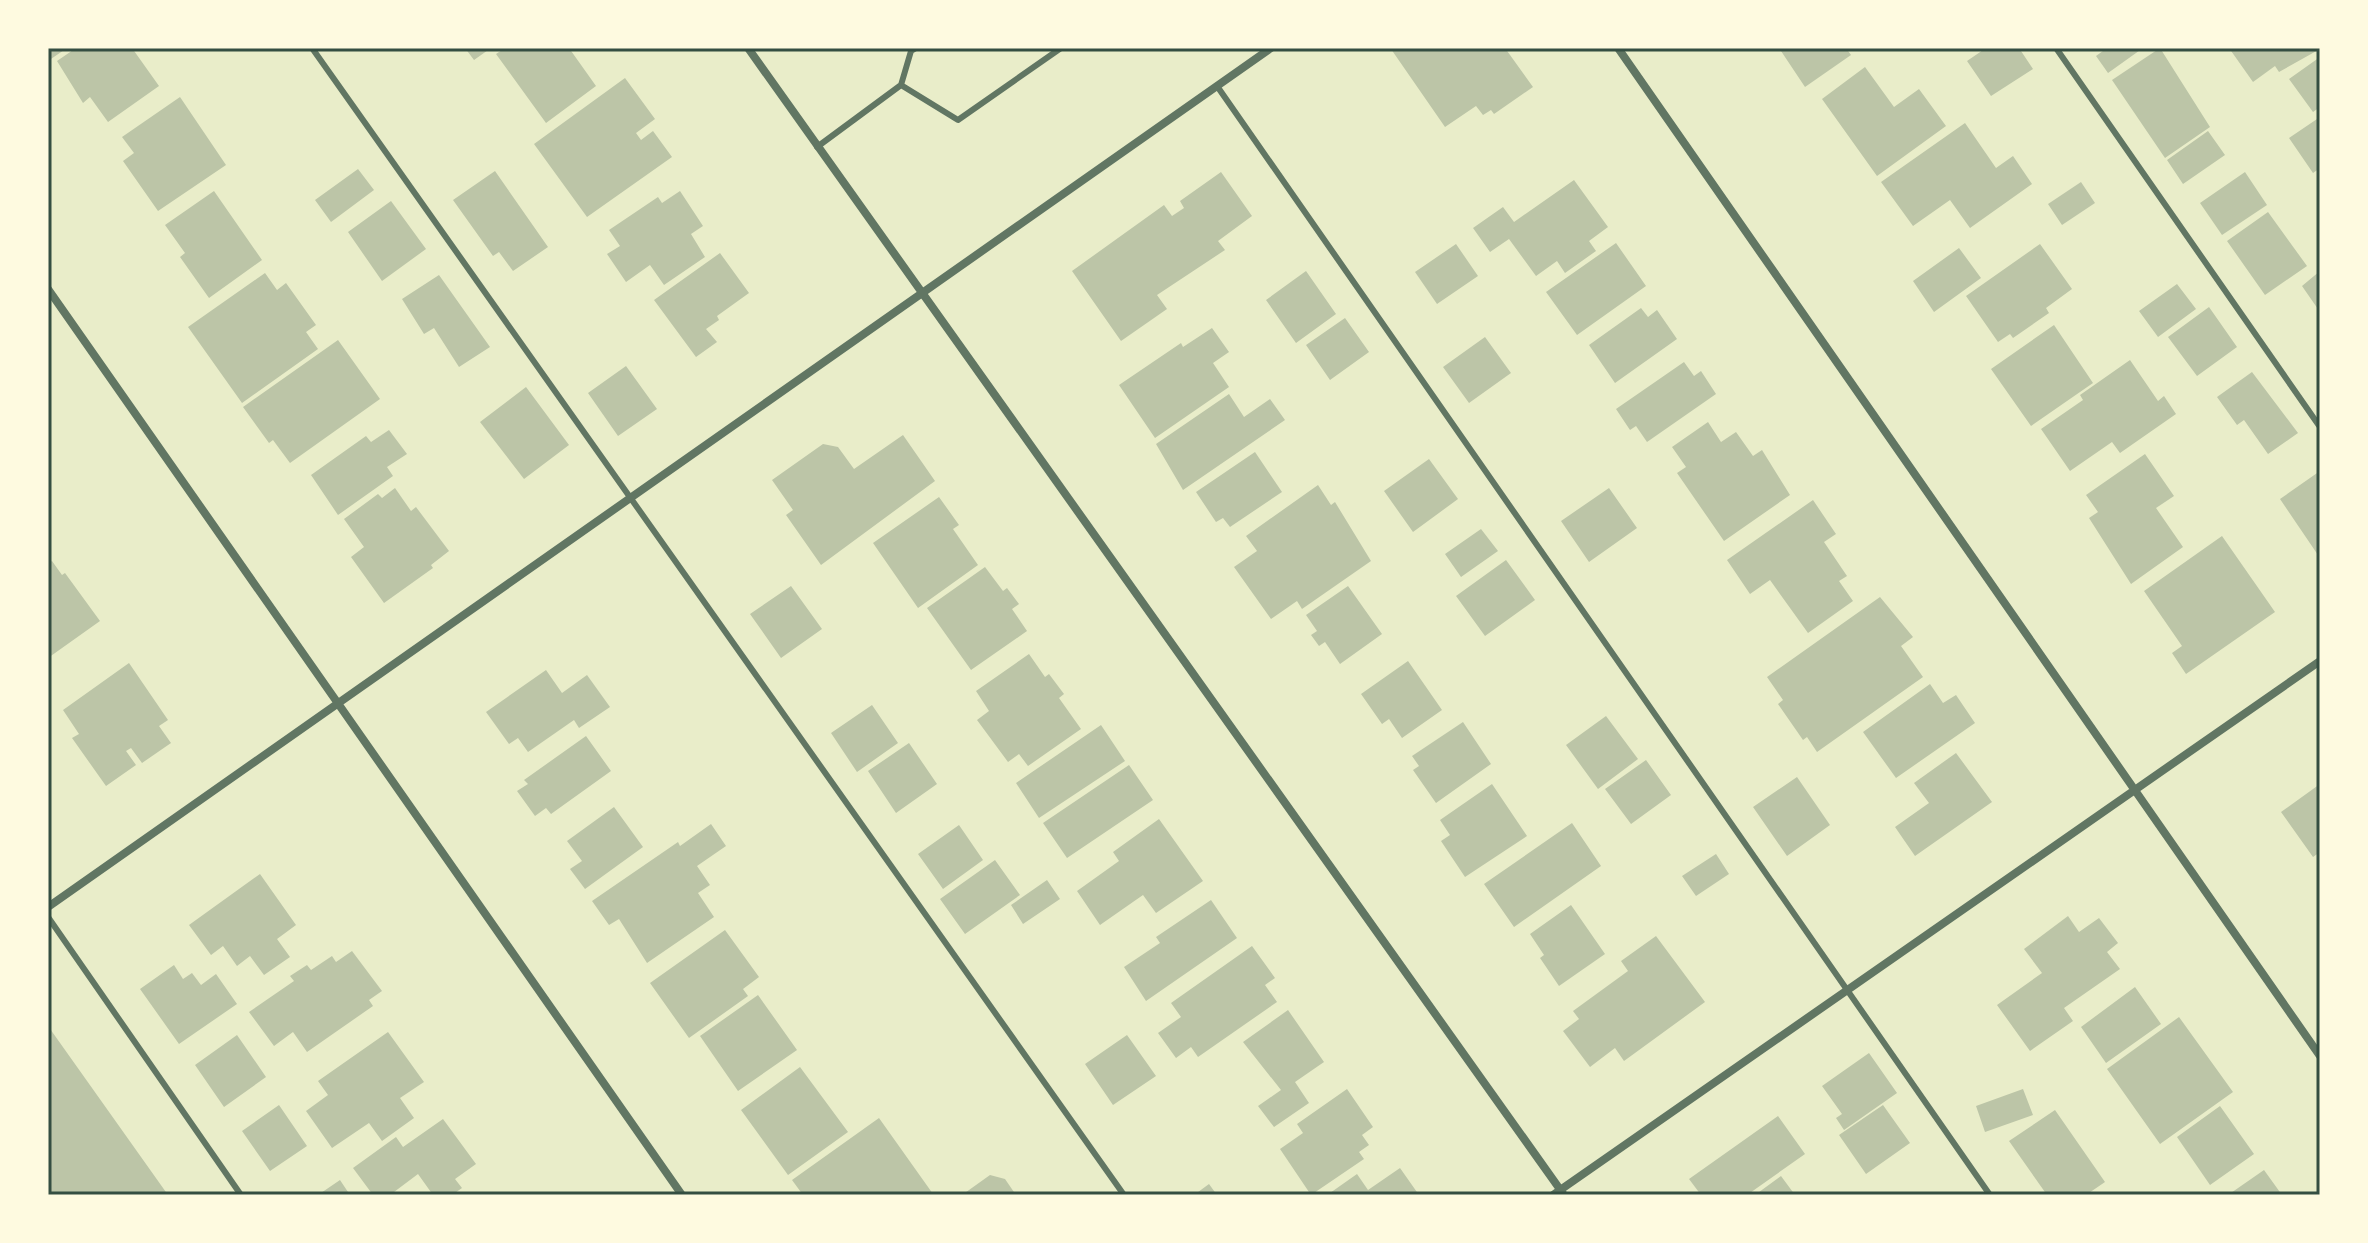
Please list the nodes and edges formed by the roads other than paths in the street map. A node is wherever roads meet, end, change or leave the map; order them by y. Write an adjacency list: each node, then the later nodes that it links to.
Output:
1 (312, 48): 14 (lane)
2 (748, 48): 10 (street)
3 (916, 48): 8 (lane)
4 (1061, 48): 8 (lane)
5 (1271, 48): 9 (street)
6 (1618, 48): 17 (street)
7 (2056, 48): 13 (lane)
8 (901, 85): 10 (lane)
9 (1217, 86): 12 (street); 20 (lane)
10 (817, 147): 12 (street)
11 (48, 289): 16 (street)
12 (920, 291): 14 (street); 22 (street)
13 (2320, 427)
14 (632, 496): 16 (street); 25 (lane)
15 (2320, 661): 17 (street)
16 (338, 706): 18 (street); 24 (street)
17 (2136, 791): 20 (street); 21 (street)
18 (48, 907)
19 (48, 917): 23 (lane)
20 (1847, 992): 22 (street); 26 (lane)
21 (2320, 1056)
22 (1559, 1193)
23 (241, 1195)
24 (682, 1195)
25 (1124, 1195)
26 (1990, 1195)

